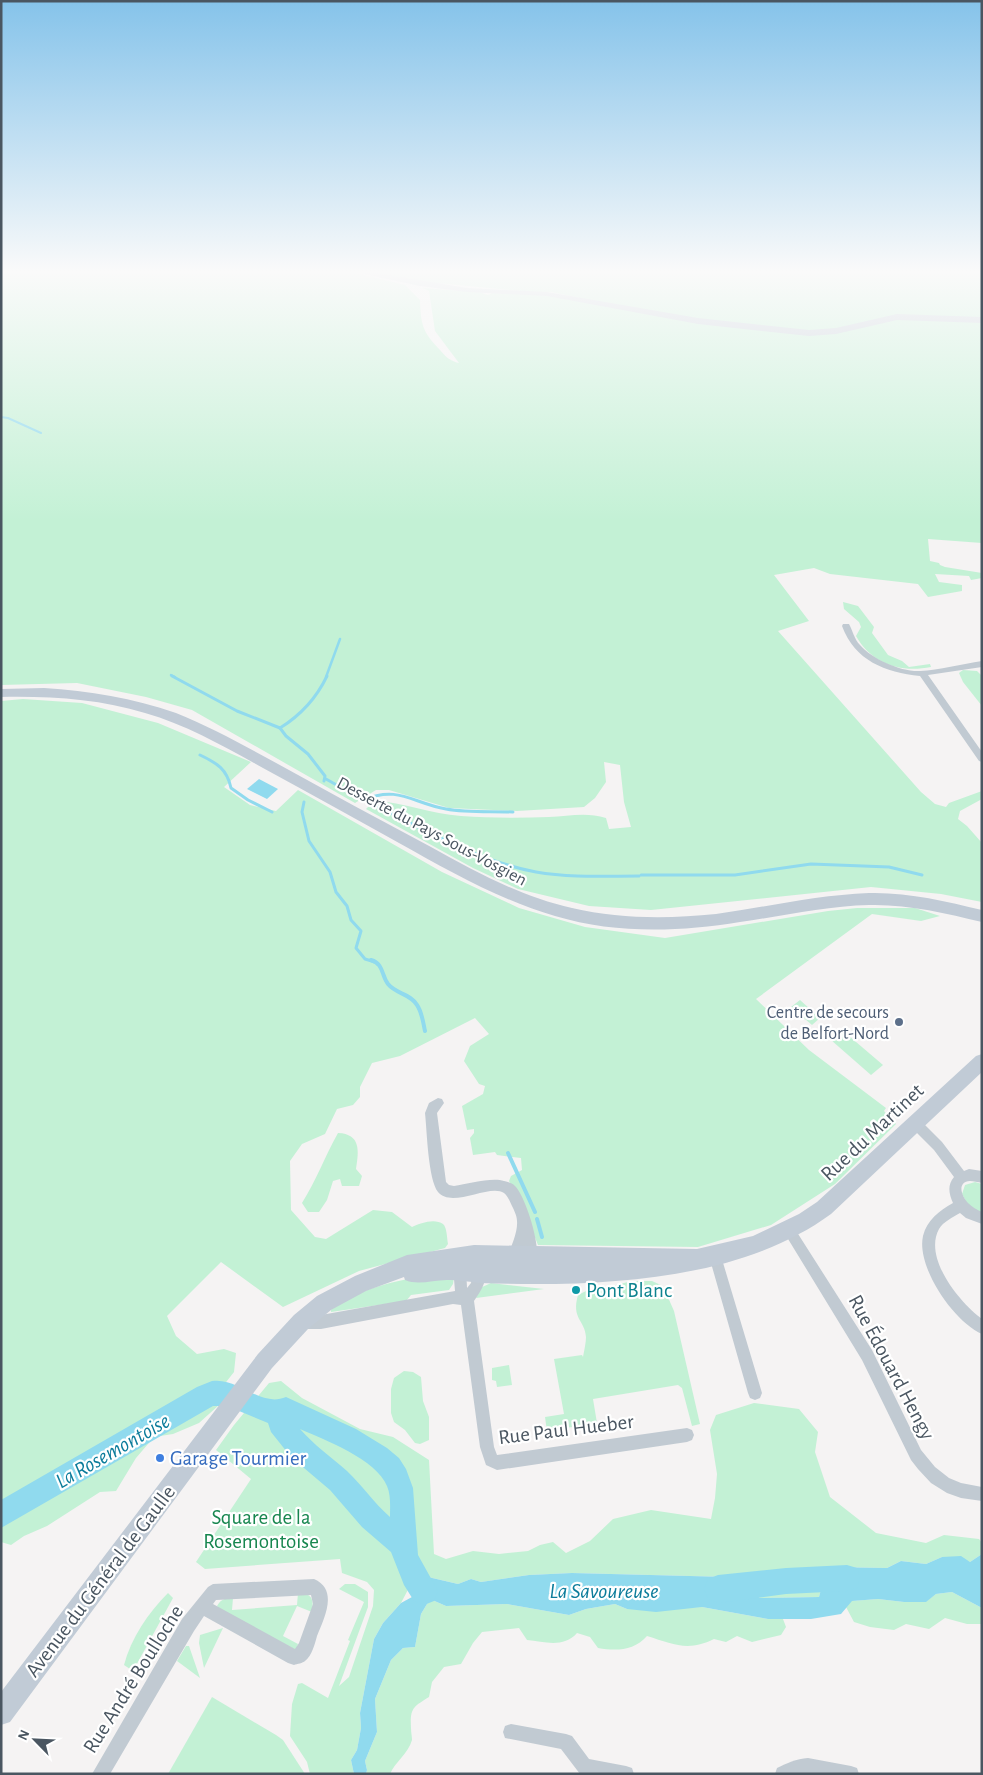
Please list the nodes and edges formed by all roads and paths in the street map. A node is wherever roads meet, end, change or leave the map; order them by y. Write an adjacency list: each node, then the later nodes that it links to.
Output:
1 (846, 626): 3 (street)
2 (982, 664): 3 (street)
3 (923, 674): 5 (street)
4 (1, 693): 6 (main road, Desserte du Pays Sous-Vosgien)
5 (982, 759)
6 (982, 916)
7 (982, 1061): 9 (main road, Rue du Martinet)
8 (438, 1103): 14 (street)
9 (915, 1123): 10 (street); 15 (main road, Rue du Martinet)
10 (961, 1177): 11 (street); 12 (street)
11 (982, 1177)
12 (960, 1206): 13 (street); 22 (street)
13 (982, 1218)
14 (523, 1222): 16 (street); 16 (street)
15 (789, 1230): 17 (main road, Rue du Martinet); 25 (street, Rue Édouard Hengy)
16 (523, 1256): 17 (main road); 18 (main road); 19 (street); 19 (street)
17 (706, 1257): 19 (main road, Rue du Martinet); 23 (street)
18 (394, 1272): 19 (main road, Rue du Martinet); 21 (main road, Avenue du Général de Gaulle)
19 (471, 1273): 20 (street); 20 (street)
20 (467, 1300): 21 (street); 24 (street, Rue Paul Hueber)
21 (301, 1322): 27 (main road, Avenue du Général de Gaulle)
22 (982, 1327)
23 (755, 1393)
24 (686, 1435)
25 (982, 1494)
26 (203, 1607): 26 (street, Rue André Boulloche); 29 (street, Rue André Boulloche)
27 (1, 1713)
28 (511, 1732): 30 (street)
29 (100, 1774)
30 (626, 1774)
31 (784, 1774): 32 (street)
32 (851, 1774)

